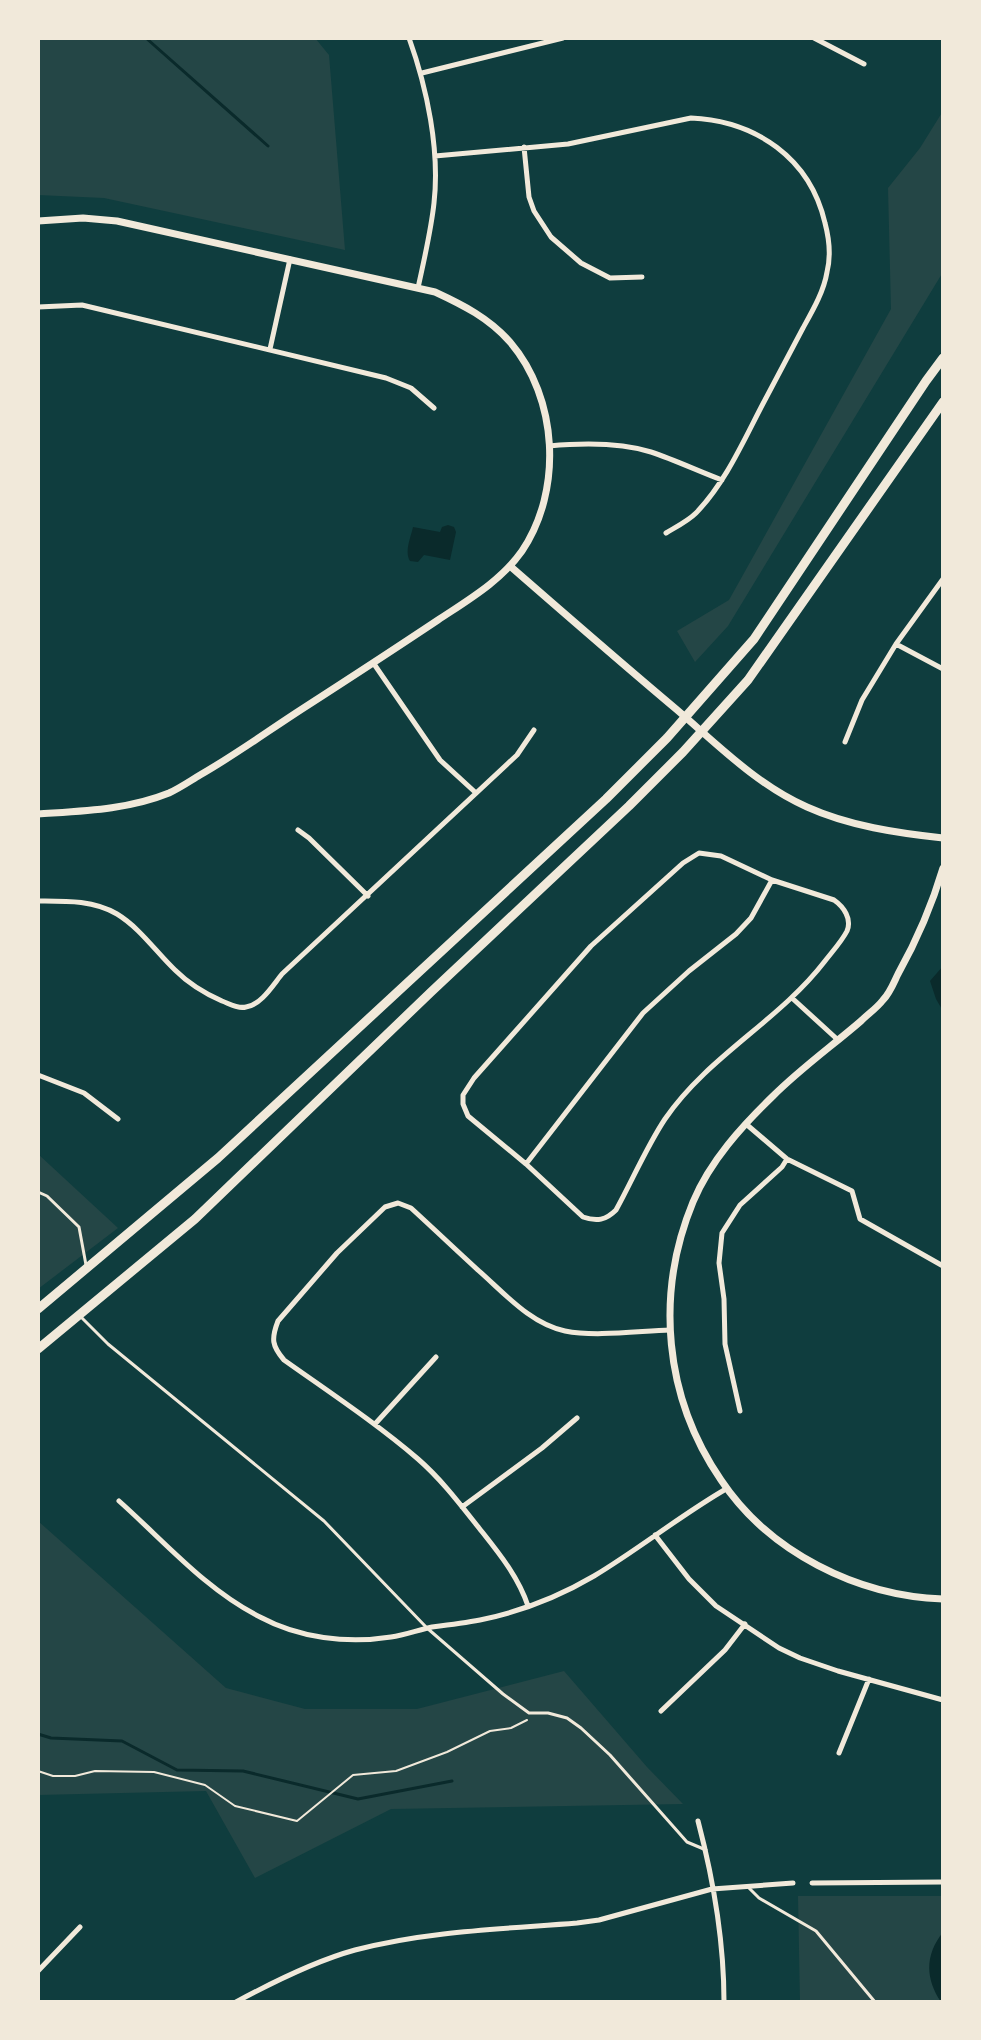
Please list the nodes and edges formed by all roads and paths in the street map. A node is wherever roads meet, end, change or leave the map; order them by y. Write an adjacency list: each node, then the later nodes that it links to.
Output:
1 (409, 38): 5 (street)
2 (563, 38): 5 (street)
3 (814, 38): 4 (street)
4 (864, 64)
5 (422, 73): 7 (street)
6 (524, 147): 7 (street); 10 (street); 18 (street)
7 (435, 156): 11 (street)
8 (38, 221): 9 (street)
9 (290, 259): 11 (street); 13 (street)
10 (642, 277)
11 (418, 288): 17 (street)
12 (38, 307): 13 (street)
13 (270, 349): 16 (street)
14 (943, 358): 25 (main road)
15 (943, 402): 27 (main road)
16 (434, 408)
17 (549, 446): 18 (street); 20 (street)
18 (722, 480): 19 (street)
19 (666, 533)
20 (510, 566): 23 (street); 25 (street)
21 (943, 579): 22 (street)
22 (896, 644): 24 (street); 28 (street)
23 (374, 664): 29 (street); 30 (street)
24 (943, 669)
25 (686, 717): 27 (street); 46 (main road)
26 (534, 730): 29 (street)
27 (701, 731): 32 (street); 48 (main road)
28 (845, 742)
29 (476, 793): 35 (street)
30 (38, 814)
31 (298, 830): 35 (street)
32 (943, 838)
33 (943, 868): 38 (street)
34 (772, 880): 37 (street); 43 (street); 43 (street)
35 (368, 896): 36 (street)
36 (38, 901)
37 (792, 998): 38 (street); 43 (street)
38 (838, 1041): 41 (street)
39 (38, 1075): 40 (street)
40 (118, 1119)
41 (746, 1124): 42 (street); 49 (street)
42 (787, 1159): 45 (street); 52 (street)
43 (526, 1164)
44 (38, 1192): 46 (lane)
45 (943, 1266)
46 (86, 1268): 47 (main road)
47 (38, 1309)
48 (79, 1315): 50 (main road); 62 (lane)
49 (670, 1330): 54 (street); 55 (street)
50 (38, 1349)
51 (436, 1357): 54 (street)
52 (740, 1411)
53 (577, 1418): 57 (street)
54 (375, 1424): 57 (street)
55 (726, 1489): 58 (street); 59 (street)
56 (119, 1501): 62 (street)
57 (462, 1507): 60 (street)
58 (655, 1535): 60 (street); 61 (street)
59 (943, 1599)
60 (528, 1606): 62 (street)
61 (745, 1624): 63 (street); 65 (street)
62 (427, 1628): 66 (lane)
63 (869, 1679): 64 (street); 67 (street)
64 (943, 1700)
65 (661, 1711)
66 (542, 1713): 68 (path); 70 (lane)
67 (839, 1753)
68 (38, 1771)
69 (698, 1821): 70 (street)
70 (706, 1850): 75 (street)
71 (943, 1882): 73 (street)
72 (793, 1883): 74 (street)
73 (812, 1883)
74 (747, 1885): 75 (street); 80 (lane)
75 (712, 1889): 78 (street); 79 (street)
76 (80, 1927): 77 (street)
77 (38, 1971)
78 (236, 2002)
79 (724, 2002)
80 (875, 2002)

